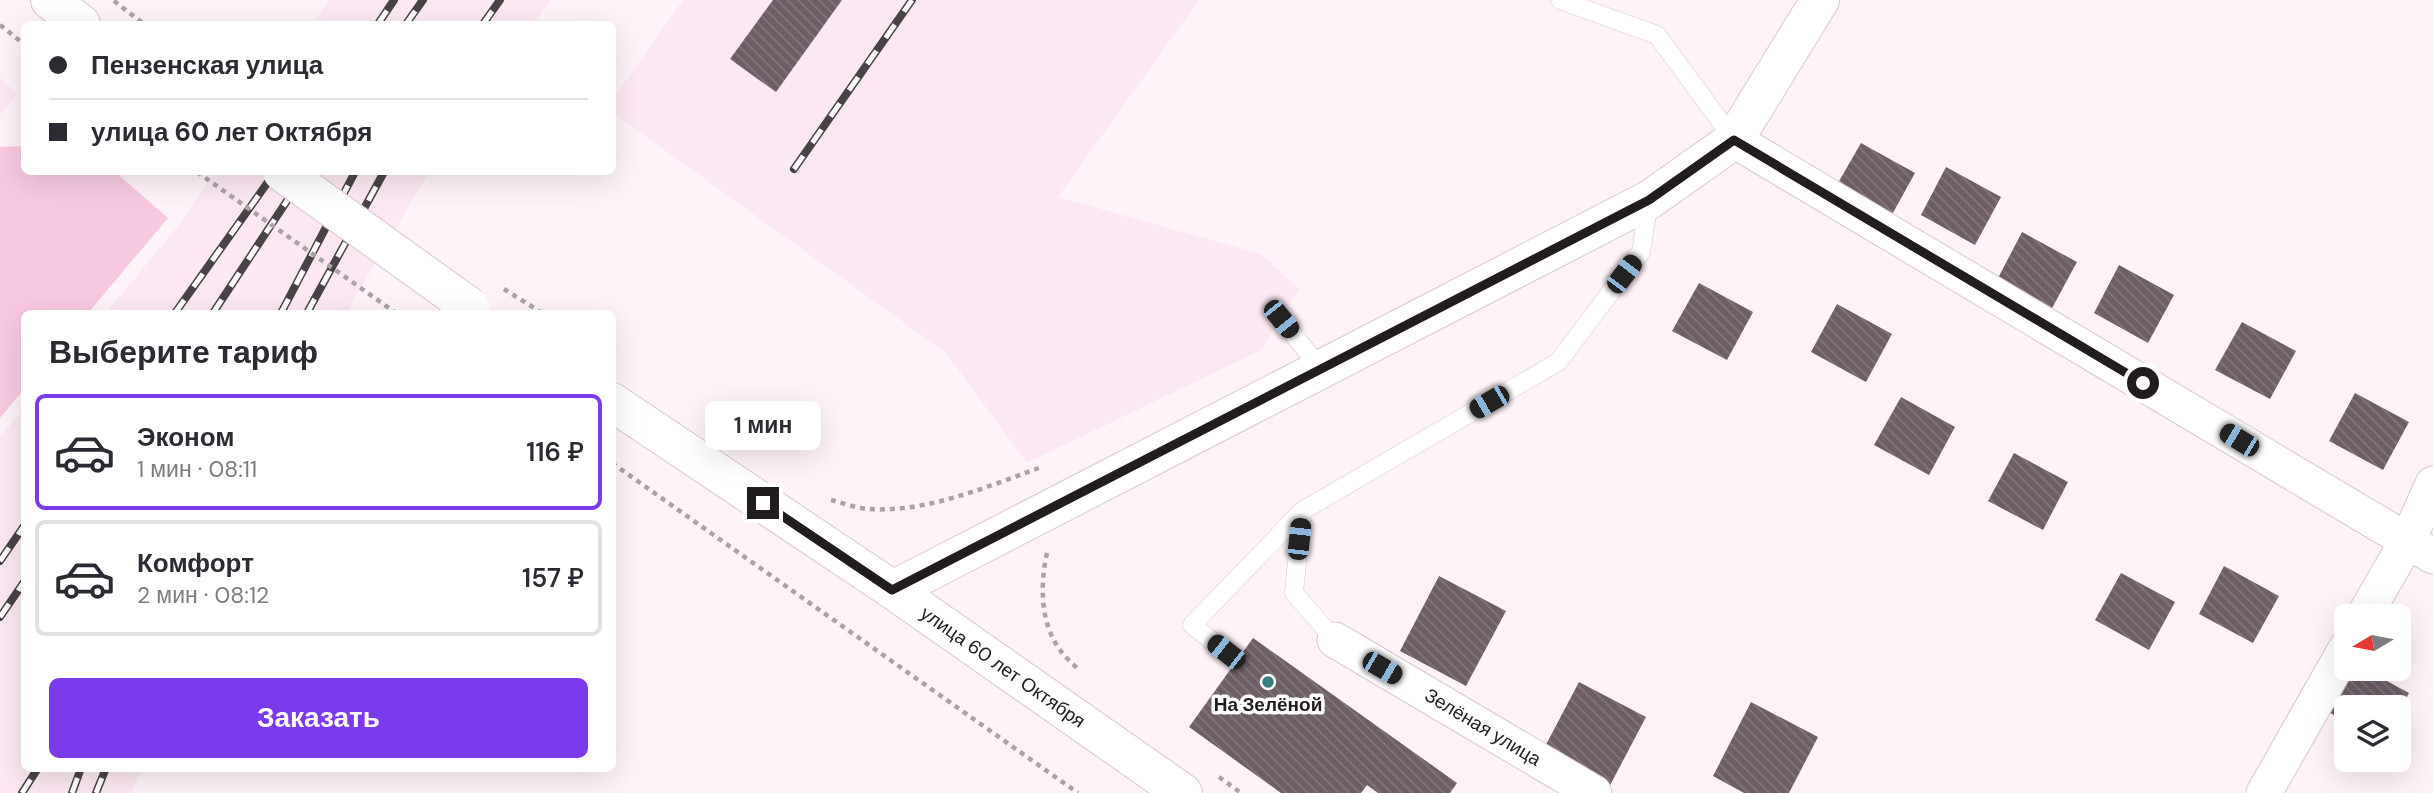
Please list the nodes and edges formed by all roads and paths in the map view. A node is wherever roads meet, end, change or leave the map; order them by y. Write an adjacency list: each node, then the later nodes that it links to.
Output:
1 (50, 0): 5 (street)
2 (113, 0): 6 (path)
3 (1560, 0): 9 (lane)
4 (1820, 0): 9 (street)
5 (77, 21)
6 (140, 21)
7 (0, 25): 8 (path)
8 (21, 42)
9 (1734, 140): 12 (street); 24 (street)
10 (201, 175): 13 (path, bridge)
11 (286, 175): 14 (street, bridge)
12 (1649, 200): 16 (street); 22 (lane)
13 (392, 310)
14 (475, 310)
15 (1281, 319): 16 (lane)
16 (1321, 369): 25 (street)
17 (616, 405): 25 (street, улица 60 лет Октября)
18 (1049, 465): 21 (path)
19 (616, 466): 32 (path)
20 (2433, 484): 24 (street)
21 (829, 500)
22 (1302, 512): 27 (lane); 28 (lane)
23 (1051, 543): 30 (path)
24 (2420, 548): 26 (street)
25 (892, 590): 31 (street, улица 60 лет Октября)
26 (2374, 604)
27 (1335, 640): 34 (street, Зелёная улица)
28 (1226, 652)
29 (2334, 670): 35 (street)
30 (1082, 674)
31 (1195, 781): 33 (path)
32 (1078, 793)
33 (1241, 793)
34 (1594, 793)
35 (2264, 793)

